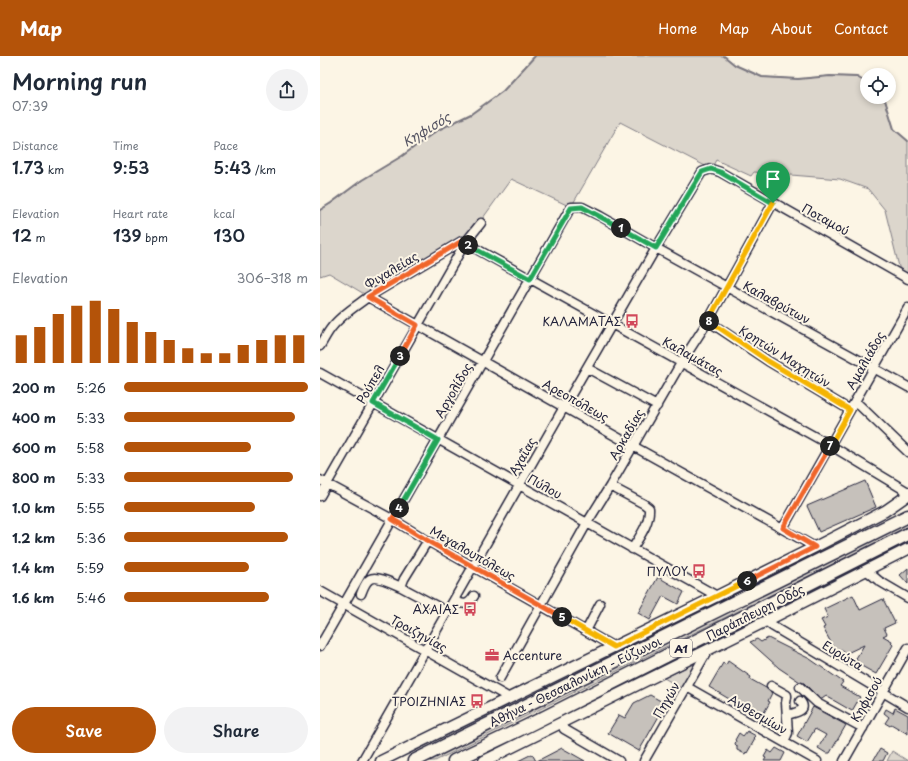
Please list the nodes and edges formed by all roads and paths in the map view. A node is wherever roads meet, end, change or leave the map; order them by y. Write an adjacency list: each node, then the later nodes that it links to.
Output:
1 (711, 169): 2 (street, Ποταμού); 6 (street, Αχαΐας)
2 (773, 203): 8 (street, Ποταμού); 9 (street, Αρκαδίας)
3 (571, 208): 6 (street, Καλαβρύτων); 7 (street, Αργολίδος)
4 (481, 223): 5 (street, Ρούπελ)
5 (465, 243): 7 (street, Καλαμάτας); 10 (street, Φιγαλείας); 13 (street, Ρούπελ)
6 (656, 248): 9 (street, Καλαβρύτων); 14 (street, Αχαΐας)
7 (530, 279): 14 (street, Καλαμάτας); 16 (street, Αργολίδος)
8 (908, 279)
9 (726, 287): 12 (street, Αρκαδίας); 19 (street, Καλαβρύτων)
10 (368, 297): 13 (street, Αρεοπόλεως); 15 (street, Φιγαλείας)
11 (908, 308): 19 (street, Αμαλιάδος)
12 (708, 321): 17 (street, Αρκαδίας); 26 (street, Κρητών Μαχητών)
13 (417, 325): 16 (street, Αρεοπόλεως); 23 (street, Ρούπελ)
14 (612, 325): 17 (street, Καλαμάτας); 18 (street, Αχαΐας)
15 (320, 346)
16 (483, 362): 25 (street, Αρεοπόλεως); 27 (street, Αργολίδος)
17 (681, 363): 24 (street, Αρκαδίας); 28 (street, Καλαμάτας)
18 (587, 368): 24 (street); 25 (street, Αχαΐας)
19 (874, 369): 21 (street, Καλαβρύτων); 22 (street, Αμαλιάδος)
20 (320, 373): 23 (street, Πύλου)
21 (908, 387)
22 (855, 401): 26 (street, Αμαλιάδος); 30 (street)
23 (373, 403): 27 (street, Πύλου); 31 (street, Ρούπελ)
24 (657, 406): 29 (street, Αρκαδίας)
25 (564, 407): 29 (street, Αρεοπόλεως); 32 (street, Αχαΐας)
26 (850, 410): 28 (street, Αμαλιάδος)
27 (438, 440): 32 (street, Πύλου); 37 (street, Αργολίδος)
28 (830, 445): 34 (street, Καλαμάτας); 39 (street, Αμαλιάδος)
29 (633, 446): 33 (street, Αρκαδίας); 39 (street, Αρεοπόλεως)
30 (908, 452)
31 (324, 482): 35 (street, Ρούπελ); 37 (street, Μεγαλουπόλεως)
32 (519, 485): 38 (street, Πύλου); 45 (street, Αχαΐας)
33 (610, 486): 38 (street, Αρκαδίας); 43 (street)
34 (908, 494): 42 (main road)
35 (320, 496)
36 (908, 516): 79 (highway, Αθήνα - Θεσσαλονίκη - Εύζωνοι / Α1)
37 (392, 519): 45 (street, Μεγαλουπόλεως); 54 (street, Αργολίδος)
38 (587, 523): 43 (street, Πύλου); 56 (street, Αρκαδίας)
39 (783, 528): 42 (street, Αρεοπόλεως)
40 (908, 534): 80 (highway, Αθήνα - Θεσσαλονίκη - Εύζωνοι / Α1)
41 (425, 545): 47 (street)
42 (815, 547): 51 (main road)
43 (632, 549): 51 (street, Πύλου)
44 (908, 549): 46 (main road, Παράπλευρη Οδός)
45 (473, 567): 53 (street, Αχαΐας); 56 (street, Μεγαλουπόλεως)
46 (866, 570): 52 (street); 58 (main road, Παράπλευρη Οδός)
47 (401, 588): 49 (street); 57 (street)
48 (320, 591): 54 (street, Τροιζηνίας)
49 (361, 594)
50 (474, 596): 53 (street)
51 (717, 596): 61 (main road)
52 (908, 598)
53 (454, 600): 57 (street, Αχαΐας)
54 (344, 604): 60 (street, Αργολίδος); 63 (street, Τροιζηνίας)
55 (600, 604): 59 (street)
56 (541, 606): 59 (street, Μεγαλουπόλεως); 65 (street, Αρκαδίας)
57 (448, 612): 63 (street, Αχαΐας)
58 (766, 621): 64 (main road, Παράπλευρη Οδός); 69 (street, Ευρώτα)
59 (586, 631): 61 (street, Μεγαλουπόλεως)
60 (320, 646)
61 (614, 647): 78 (main road)
62 (908, 648): 69 (street, Κηφισού)
63 (425, 650): 70 (street, Τροιζηνίας); 77 (street, Αχαΐας)
64 (708, 650): 67 (street, Πηγών); 81 (main road, Παράπλευρη Οδός)
65 (500, 678)
66 (771, 686): 73 (street)
67 (687, 687): 76 (street, Ανθεσμίων); 83 (street, Πηγών)
68 (800, 687): 74 (street)
69 (883, 693): 72 (street, Ευρώτα); 74 (street, Κηφισού)
70 (506, 696)
71 (800, 701): 73 (street)
72 (908, 707)
73 (787, 715): 76 (street)
74 (863, 728): 85 (street, Κηφισού)
75 (564, 729): 82 (street)
76 (784, 742): 84 (street, Ανθεσμίων)
77 (362, 761)
78 (381, 761)
79 (414, 761)
80 (454, 761)
81 (484, 761)
82 (619, 761)
83 (644, 761)
84 (817, 761)
85 (844, 761)

